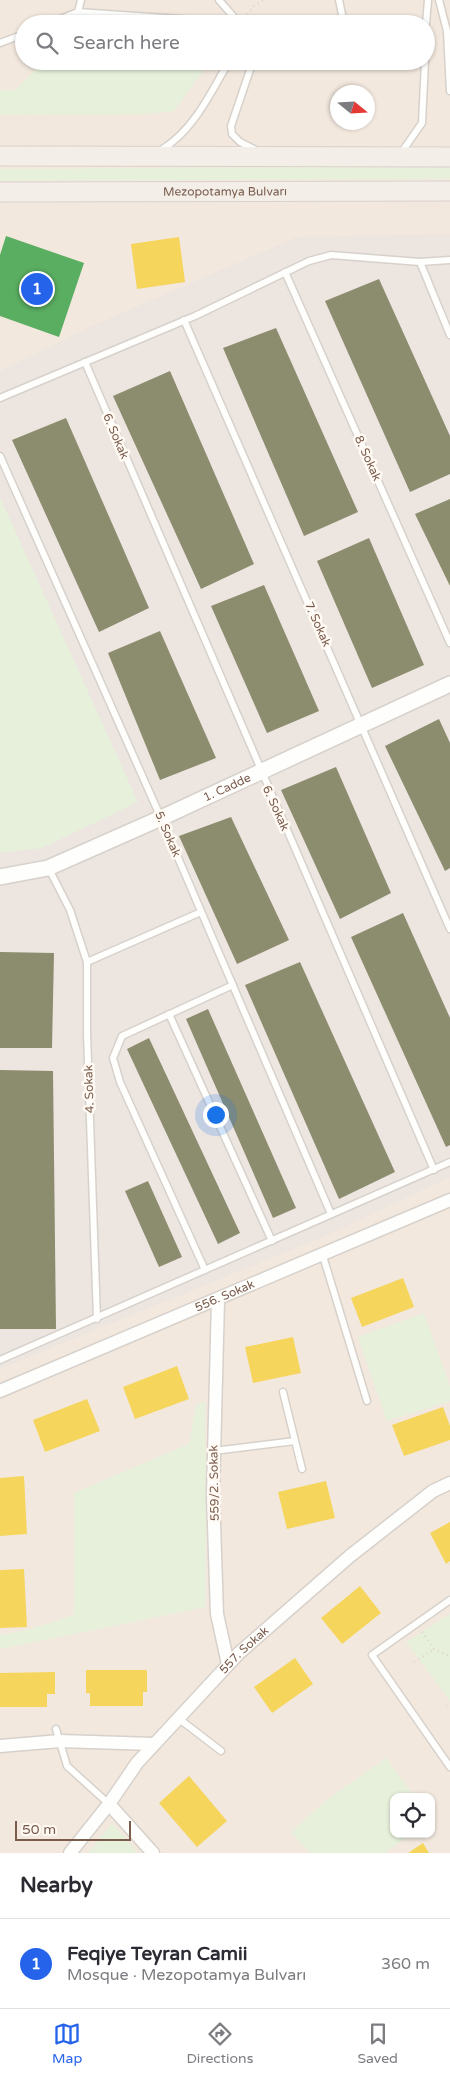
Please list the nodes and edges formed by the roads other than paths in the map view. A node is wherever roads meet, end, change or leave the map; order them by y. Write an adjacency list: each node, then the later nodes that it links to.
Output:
1 (81, 0): 6 (lane)
2 (219, 0): 9 (lane)
3 (339, 0): 10 (lane)
4 (428, 0): 11 (lane)
5 (439, 0): 12 (lane)
6 (78, 12): 7 (lane); 8 (lane)
7 (70, 15)
8 (118, 15)
9 (232, 15)
10 (342, 15)
11 (427, 15)
12 (448, 31): 18 (lane)
13 (15, 37): 14 (lane)
14 (0, 43)
15 (223, 70): 20 (lane)
16 (250, 70): 21 (lane)
17 (425, 70): 22 (lane)
18 (450, 91)
19 (0, 156): 20 (main road)
20 (150, 156): 21 (main road)
21 (270, 157): 22 (main road)
22 (398, 157): 23 (main road)
23 (450, 157)
24 (450, 191): 25 (main road, Mezopotamya Bulvarı)
25 (0, 192)
26 (450, 260): 27 (lane)
27 (420, 262): 28 (lane); 30 (lane)
28 (285, 272): 29 (lane); 34 (lane, 8. Sokak)
29 (184, 320): 31 (lane); 36 (lane, 7. Sokak)
30 (450, 335)
31 (85, 362): 32 (lane); 37 (lane, 6. Sokak)
32 (0, 398)
33 (0, 456): 38 (lane, 5. Sokak)
34 (450, 643)
35 (450, 684): 36 (street, 1. Cadde)
36 (362, 724): 37 (street, 1. Cadde); 42 (lane, 7. Sokak)
37 (260, 772): 38 (street, 1. Cadde); 47 (lane, 6. Sokak)
38 (161, 818): 39 (street, 1. Cadde); 41 (lane, 5. Sokak)
39 (48, 868): 40 (street, 1. Cadde); 43 (lane, 4. Sokak)
40 (0, 876)
41 (201, 912): 43 (lane); 44 (lane, 5. Sokak)
42 (450, 929)
43 (88, 962): 54 (lane, 4. Sokak)
44 (233, 985): 45 (lane); 49 (lane, 5. Sokak)
45 (169, 1014): 50 (lane); 52 (lane)
46 (450, 1162): 47 (lane)
47 (434, 1170): 49 (lane)
48 (450, 1200): 51 (street, 556. Sokak)
49 (331, 1214): 50 (lane)
50 (272, 1241): 52 (lane)
51 (322, 1256): 53 (street, 556. Sokak); 58 (lane)
52 (206, 1270): 54 (lane)
53 (218, 1300): 56 (street, 556. Sokak); 60 (street, 559/2. Sokak)
54 (97, 1319): 55 (lane)
55 (0, 1360)
56 (0, 1391)
57 (283, 1392): 59 (lane)
58 (367, 1401)
59 (295, 1441): 60 (lane); 61 (lane)
60 (213, 1451): 64 (street, 559/2. Sokak)
61 (302, 1469)
62 (450, 1483): 64 (street, 557. Sokak)
63 (450, 1600): 70 (lane)
64 (228, 1664): 65 (street, 557. Sokak)
65 (178, 1718): 67 (street, 557. Sokak); 69 (lane)
66 (58, 1735): 67 (street); 68 (street); 71 (lane)
67 (154, 1744): 71 (street, 557. Sokak)
68 (0, 1746)
69 (221, 1751)
70 (450, 1768)
71 (109, 1804): 72 (street, 557. Sokak); 73 (street)
72 (70, 1853)
73 (153, 1853)

